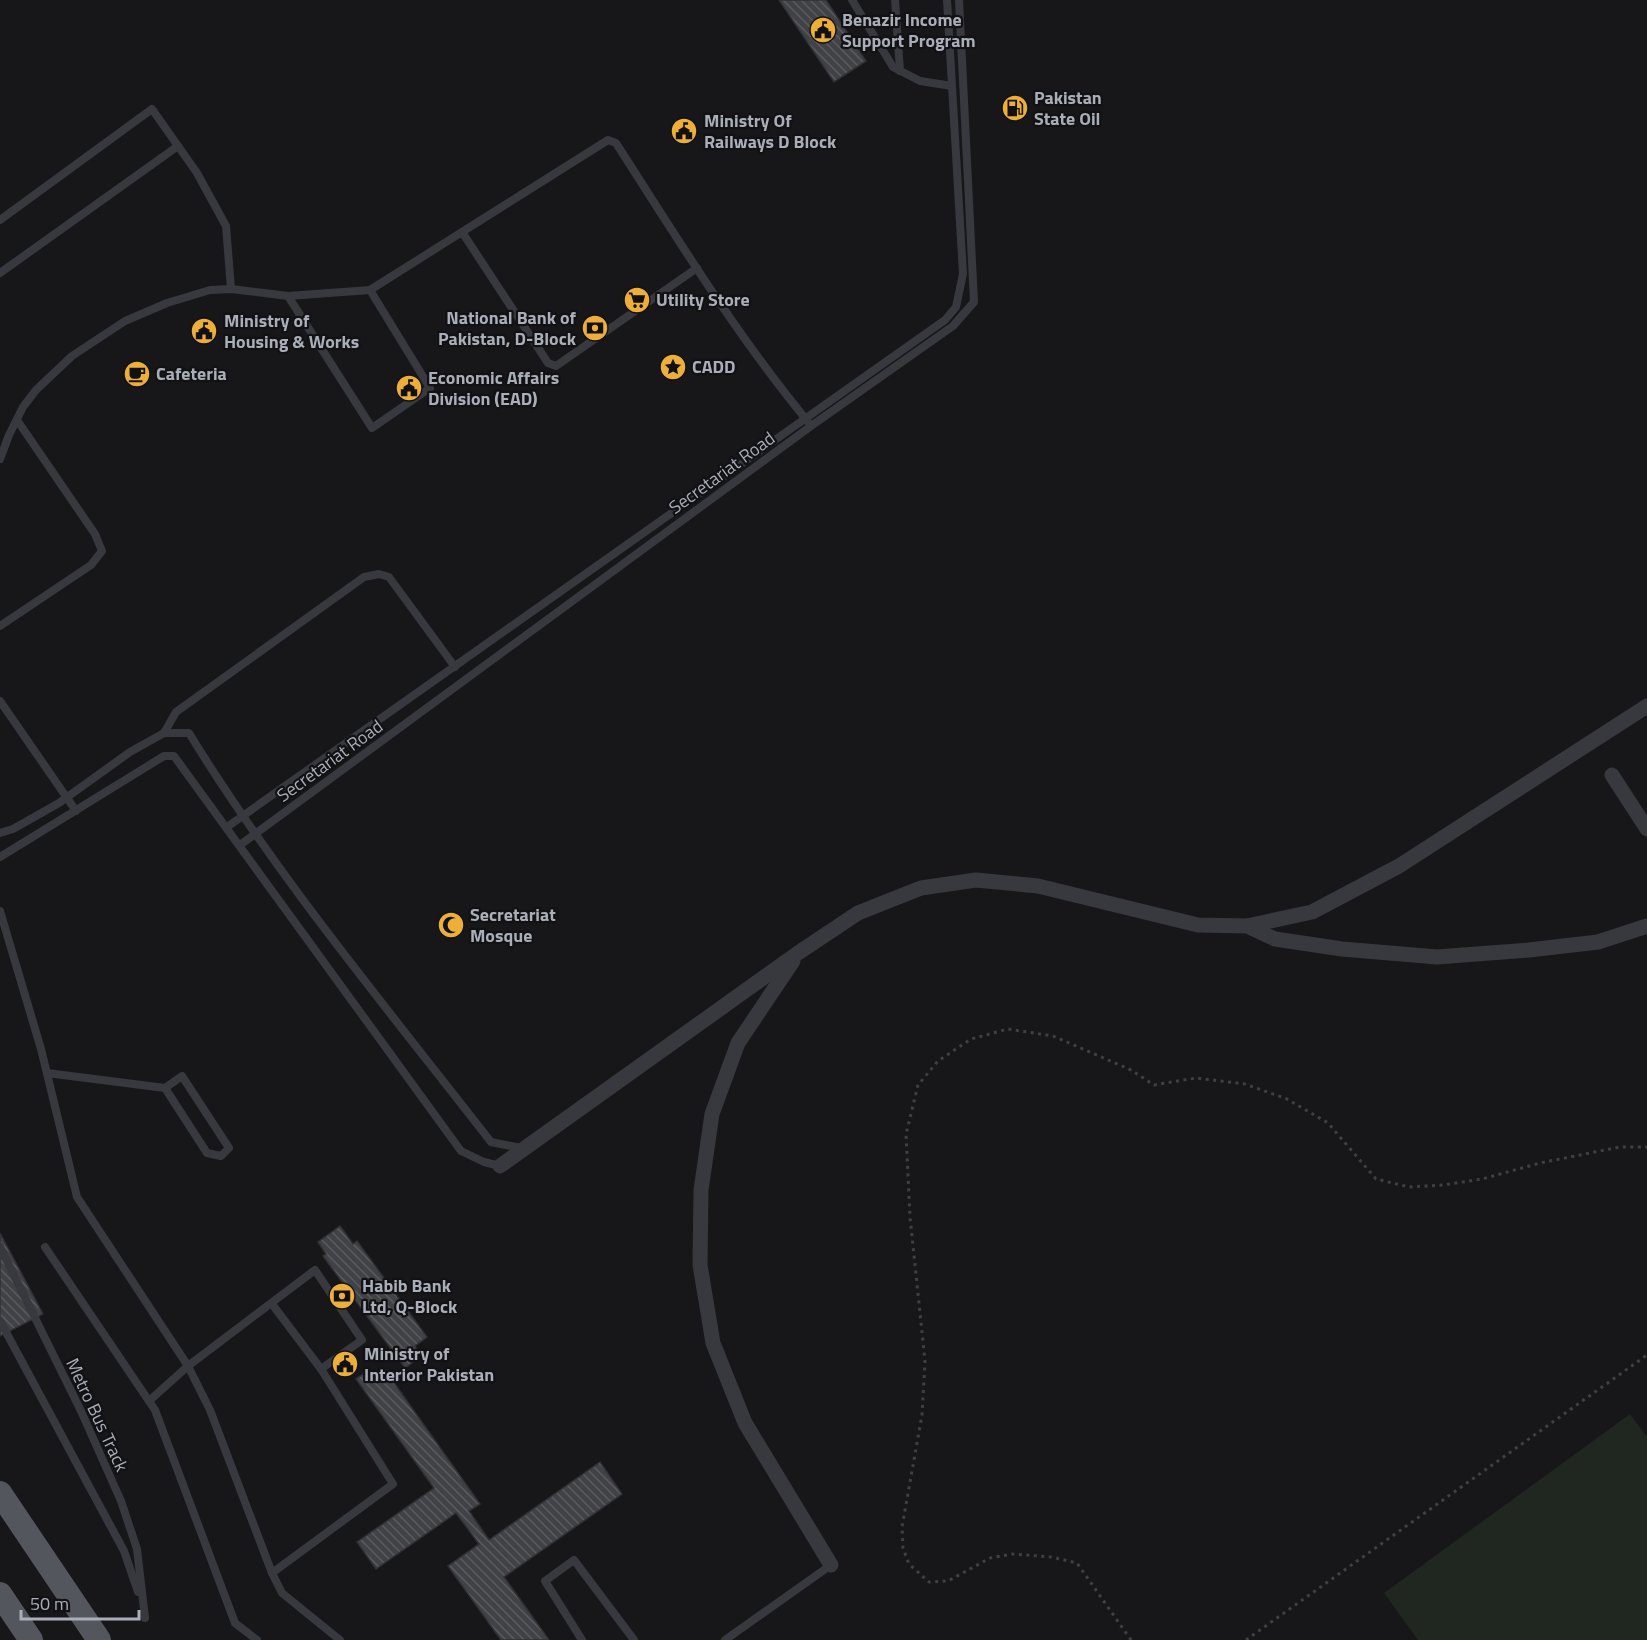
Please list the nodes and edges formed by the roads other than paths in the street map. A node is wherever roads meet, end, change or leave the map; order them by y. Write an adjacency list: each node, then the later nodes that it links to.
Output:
1 (852, 0): 5 (lane)
2 (895, 0): 5 (lane)
3 (947, 0): 6 (lane, Secretariat Road)
4 (959, 0): 16 (lane, Secretariat Road)
5 (900, 71): 6 (lane)
6 (952, 86): 16 (lane, Secretariat Road)
7 (178, 146): 8 (lane); 11 (lane); 12 (lane)
8 (0, 220)
9 (462, 232): 10 (lane); 10 (lane); 13 (lane)
10 (697, 268): 16 (lane)
11 (0, 273)
12 (231, 290): 14 (lane); 15 (lane)
13 (370, 290): 14 (lane); 14 (lane)
14 (288, 296)
15 (16, 420): 17 (lane); 18 (lane)
16 (808, 422): 19 (lane, Secretariat Road); 30 (lane, Secretariat Road)
17 (0, 459)
18 (0, 626)
19 (455, 667): 22 (lane); 26 (lane, Secretariat Road)
20 (0, 701): 24 (lane)
21 (1647, 706): 34 (street)
22 (164, 733): 24 (lane); 26 (lane)
23 (1612, 775): 28 (street)
24 (66, 798): 25 (lane); 29 (lane)
25 (76, 811): 27 (lane); 32 (lane)
26 (243, 817): 27 (lane, Secretariat Road); 30 (lane)
27 (227, 827): 31 (lane)
28 (1647, 829)
29 (0, 833)
30 (255, 835): 31 (lane, Secretariat Road); 39 (lane)
31 (240, 845): 40 (lane)
32 (0, 857)
33 (0, 911): 37 (lane)
34 (1247, 926): 35 (street); 36 (street)
35 (1647, 926)
36 (798, 953): 39 (street); 49 (street)
37 (47, 1072): 38 (lane); 45 (lane)
38 (165, 1088): 38 (lane)
39 (526, 1149): 40 (street)
40 (500, 1166)
41 (0, 1247): 52 (lane, Metro Bus Track)
42 (45, 1247): 47 (lane)
43 (272, 1304): 45 (lane); 46 (lane); 46 (lane)
44 (0, 1321): 52 (lane, Metro Bus Track)
45 (188, 1366): 47 (lane); 50 (lane)
46 (321, 1369): 50 (lane)
47 (148, 1401): 56 (lane)
48 (0, 1493): 55 (main road)
49 (831, 1565): 60 (lane)
50 (272, 1573): 57 (lane)
51 (0, 1594): 54 (main road)
52 (143, 1604): 53 (lane, Metro Bus Track)
53 (145, 1618)
54 (31, 1640)
55 (99, 1640)
56 (257, 1640)
57 (340, 1640)
58 (582, 1640): 59 (lane)
59 (634, 1640)
60 (725, 1640)

